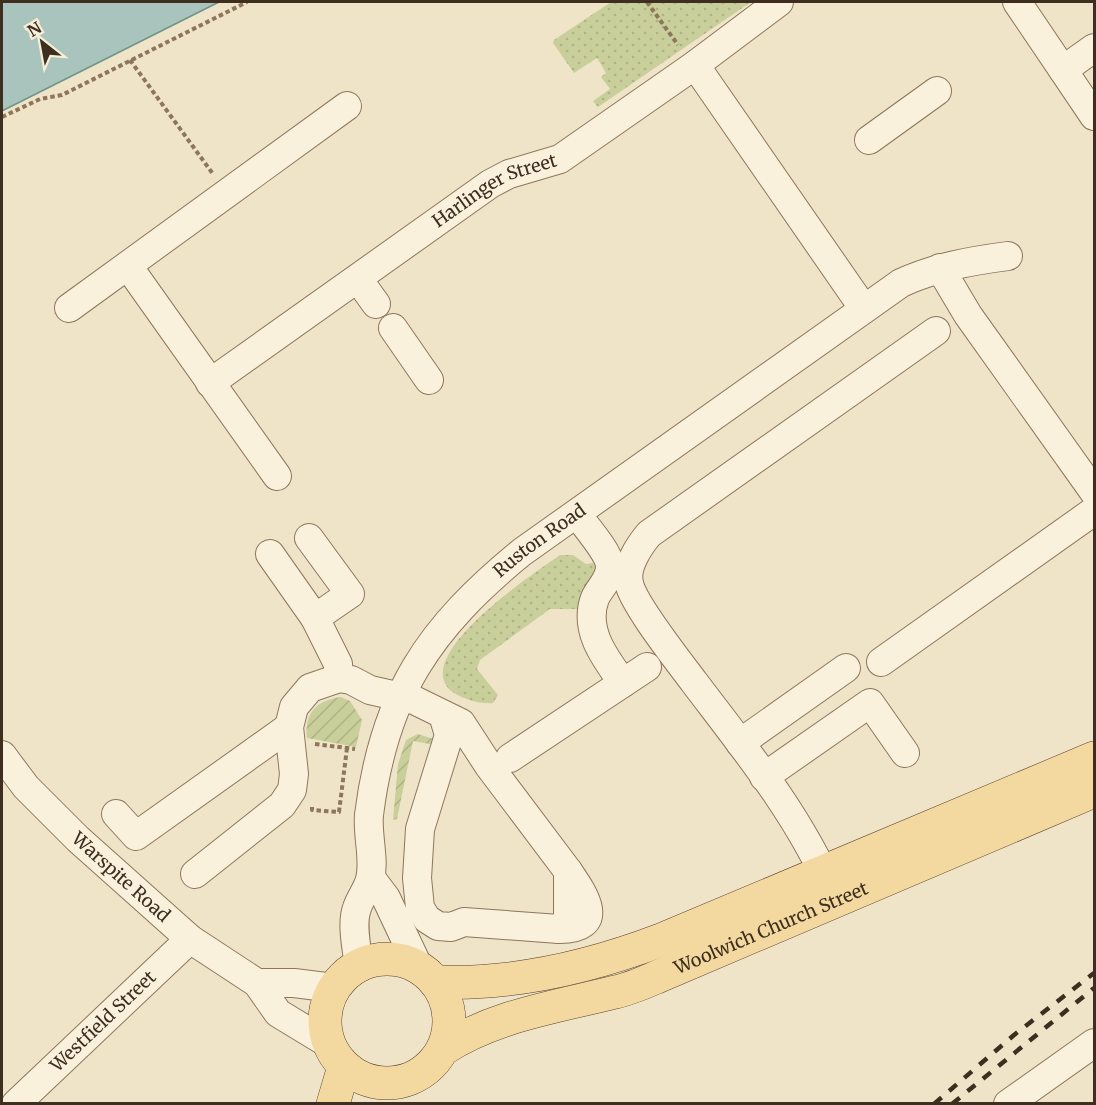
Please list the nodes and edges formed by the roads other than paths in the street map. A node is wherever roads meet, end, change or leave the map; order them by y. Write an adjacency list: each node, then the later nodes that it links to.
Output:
1 (779, 2): 4 (street, Harlinger Street)
2 (1017, 2): 5 (street)
3 (1095, 48): 5 (street)
4 (690, 59): 13 (street, Harlinger Street); 16 (street)
5 (1063, 70): 8 (street)
6 (937, 91): 9 (street)
7 (348, 106): 11 (street)
8 (1095, 116)
9 (869, 140)
10 (1008, 256): 12 (street, Ruston Road)
11 (128, 266): 15 (street); 20 (street)
12 (940, 268): 16 (street, Ruston Road); 22 (street)
13 (358, 279): 14 (street); 20 (street, Harlinger Street)
14 (376, 304)
15 (69, 308)
16 (864, 309): 24 (street, Ruston Road)
17 (393, 328): 19 (street)
18 (936, 331): 36 (street)
19 (429, 380)
20 (210, 383): 21 (street)
21 (277, 476)
22 (1095, 492)
23 (1095, 511): 28 (street)
24 (577, 514): 32 (street); 33 (street, Ruston Road)
25 (309, 538): 27 (street)
26 (270, 554): 27 (street)
27 (315, 618): 31 (street)
28 (881, 662)
29 (647, 667): 32 (street)
30 (846, 668): 36 (street)
31 (339, 678): 33 (street); 35 (street)
32 (623, 683): 39 (street)
33 (399, 696): 34 (street); 46 (street, Ruston Road)
34 (443, 715): 34 (street)
35 (297, 735): 43 (street); 45 (street)
36 (740, 743): 41 (street)
37 (905, 753): 41 (street)
38 (2, 755): 48 (street, Warspite Road)
39 (510, 758)
40 (1095, 758): 44 (main road, Woolwich Church Street)
41 (764, 777): 44 (street)
42 (1095, 791): 47 (main road, Woolwich Church Street)
43 (116, 814)
44 (823, 871): 47 (street); 50 (main road, Woolwich Church Street)
45 (195, 874)
46 (371, 878): 49 (street, Ruston Road); 50 (street)
47 (836, 902): 54 (main road, Woolwich Church Street)
48 (190, 939): 51 (street, Warspite Road); 57 (street, Westfield Street)
49 (359, 967): 50 (main road, Woolwich Church Street); 52 (main road, Woolwich Church Street)
50 (427, 974): 54 (main road, Woolwich Church Street)
51 (257, 983): 52 (street); 55 (street, Warspite Road)
52 (334, 988): 55 (main road)
53 (1095, 1043): 60 (street)
54 (443, 1048): 56 (main road, Woolwich Church Street)
55 (337, 1056): 56 (main road, Woolwich Church Street); 58 (main road)
56 (413, 1076): 59 (main road)
57 (16, 1104)
58 (333, 1104)
59 (398, 1104)
60 (1008, 1104)

